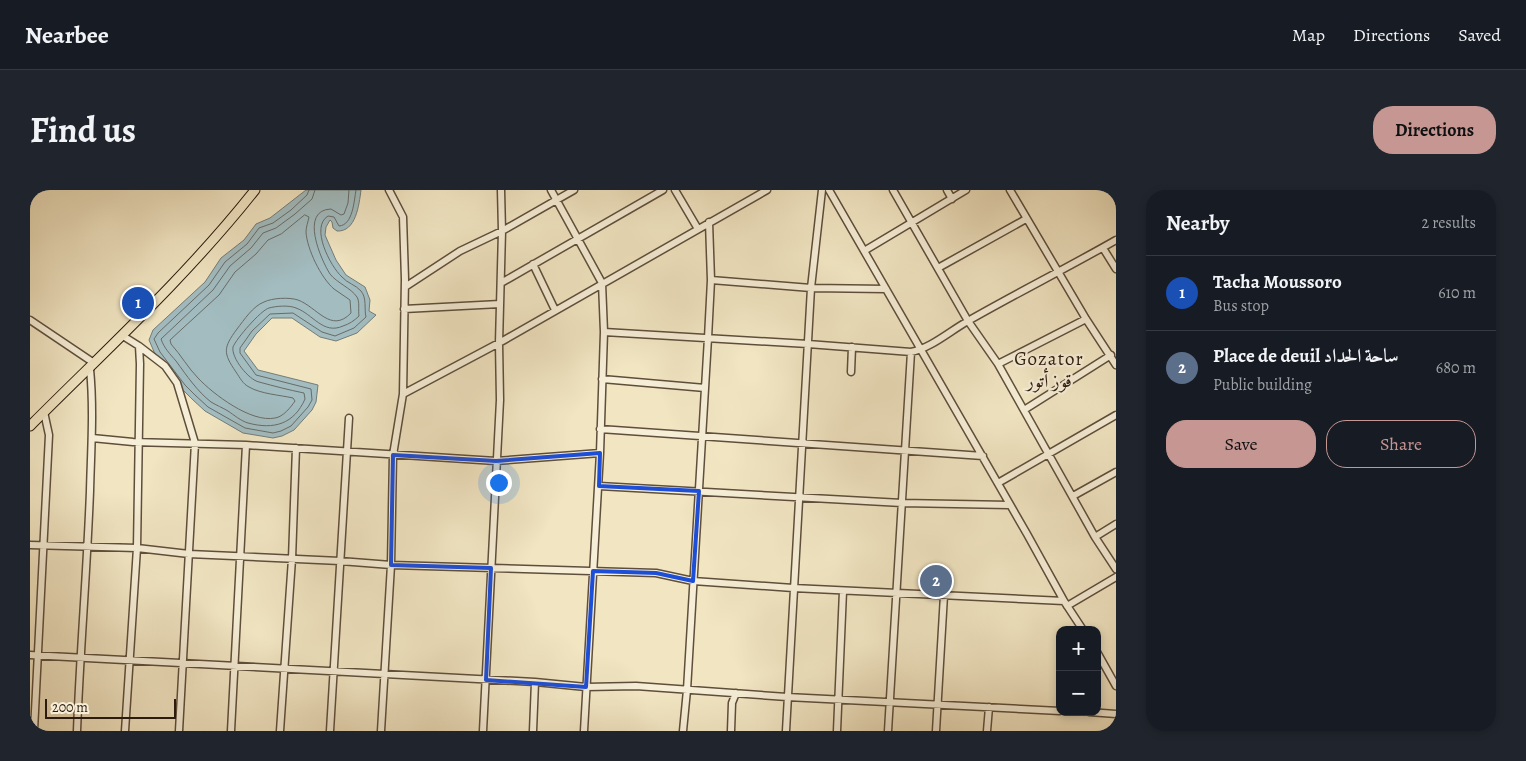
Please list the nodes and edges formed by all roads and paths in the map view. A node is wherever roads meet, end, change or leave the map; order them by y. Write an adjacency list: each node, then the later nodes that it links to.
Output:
1 (255, 190): 43 (highway)
2 (389, 190): 33 (street)
3 (501, 190): 21 (street)
4 (551, 190): 16 (street)
5 (574, 190): 16 (street)
6 (663, 190): 22 (street)
7 (675, 190): 20 (street)
8 (767, 190): 18 (street)
9 (822, 190): 34 (street)
10 (829, 190): 25 (street)
11 (893, 190): 19 (street)
12 (948, 190): 15 (street)
13 (966, 190): 15 (street)
14 (1010, 190): 17 (street)
15 (952, 198): 19 (street)
16 (556, 200): 21 (street); 22 (street)
17 (1026, 219): 27 (street); 29 (street)
18 (709, 222): 20 (street); 30 (street)
19 (911, 222): 25 (street); 27 (street)
20 (698, 229): 32 (street)
21 (502, 231): 31 (street); 33 (street)
22 (578, 239): 26 (street); 32 (street)
23 (1116, 240): 24 (street)
24 (1103, 248): 28 (street); 29 (street)
25 (864, 251): 35 (street)
26 (533, 264): 31 (street); 38 (street)
27 (938, 268): 41 (street)
28 (1116, 269)
29 (1058, 273): 39 (street); 41 (street)
30 (711, 280): 34 (street); 44 (street)
31 (501, 283): 36 (street)
32 (602, 283): 38 (street); 42 (street)
33 (405, 287): 37 (street)
34 (811, 288): 35 (street); 46 (street)
35 (886, 288): 49 (street)
36 (500, 304): 37 (street); 45 (street)
37 (404, 309): 58 (street)
38 (555, 310): 45 (street)
39 (1086, 319): 51 (street); 52 (street)
40 (30, 320): 53 (street)
41 (968, 321): 49 (street); 52 (street)
42 (604, 332): 44 (street); 56 (street)
43 (123, 336): 47 (street); 53 (highway)
44 (708, 338): 46 (street); 57 (street)
45 (499, 343): 58 (street); 79 (street)
46 (808, 344): 48 (street); 70 (street)
47 (139, 346): 68 (street); 69 (street)
48 (852, 347): 50 (street); 55 (street)
49 (921, 349): 50 (street); 78 (street)
50 (911, 352): 73 (street)
51 (1111, 355): 54 (street); 59 (street)
52 (998, 364): 59 (street)
53 (91, 365): 60 (highway); 62 (highway); 67 (street)
54 (1116, 365)
55 (851, 372)
56 (602, 379): 57 (street); 65 (street)
57 (705, 388): 66 (street)
58 (403, 394): 77 (street)
59 (1024, 410): 76 (street)
60 (44, 412): 64 (highway); 91 (street)
61 (1116, 415): 76 (street)
62 (30, 418)
63 (349, 418): 74 (street)
64 (30, 426)
65 (600, 429): 66 (street); 75 (street)
66 (702, 436): 70 (street); 83 (street)
67 (92, 438): 68 (street); 92 (street)
68 (140, 442): 69 (street); 93 (street)
69 (195, 443): 71 (street); 94 (street)
70 (801, 443): 73 (street); 85 (street)
71 (246, 445): 72 (street); 95 (street)
72 (296, 448): 74 (street); 96 (street)
73 (905, 451): 78 (street); 86 (street)
74 (346, 452): 77 (street); 97 (street)
75 (600, 453): 79 (street); 82 (street)
76 (1048, 454): 81 (street); 84 (street)
77 (393, 455): 79 (street); 98 (street)
78 (983, 456): 81 (street)
79 (496, 461): 99 (street)
80 (1116, 472): 84 (street)
81 (998, 483): 87 (street)
82 (598, 486): 83 (street); 101 (street)
83 (698, 491): 85 (street); 103 (street)
84 (1073, 496): 89 (street)
85 (798, 497): 86 (street); 104 (street)
86 (902, 503): 87 (street); 106 (street)
87 (1010, 505): 108 (street)
88 (1116, 524): 89 (street)
89 (1095, 537): 100 (street)
90 (30, 545): 91 (street)
91 (44, 546): 92 (street); 111 (street)
92 (88, 546): 93 (street); 112 (street)
93 (137, 548): 94 (street); 114 (street)
94 (189, 554): 95 (street); 115 (street)
95 (240, 557): 96 (street); 116 (street)
96 (292, 559): 97 (street); 117 (street)
97 (340, 561): 98 (street); 118 (street)
98 (391, 565): 99 (street); 119 (street)
99 (491, 568): 101 (street); 120 (street)
100 (1116, 569)
101 (593, 571): 103 (street); 123 (street)
102 (1116, 577): 108 (street)
103 (693, 581): 104 (street); 124 (street)
104 (793, 588): 105 (street); 126 (street)
105 (843, 591): 106 (street); 127 (street)
106 (896, 593): 107 (street); 128 (street)
107 (944, 595): 108 (street); 129 (street)
108 (1065, 603): 109 (street)
109 (1080, 626)
110 (30, 655): 111 (street)
111 (38, 656): 112 (street); 134 (street)
112 (80, 658): 114 (street); 135 (street)
113 (1101, 659): 122 (street)
114 (128, 660): 115 (street); 136 (street)
115 (183, 663): 116 (street); 137 (street)
116 (235, 666): 117 (street); 138 (street)
117 (284, 670): 118 (street); 139 (street)
118 (334, 672): 119 (street); 140 (street)
119 (385, 674): 120 (street); 141 (street)
120 (486, 680): 121 (street); 142 (street)
121 (536, 682): 123 (street); 143 (street)
122 (1116, 686)
123 (586, 687): 124 (street); 144 (street)
124 (687, 690): 125 (street); 145 (street)
125 (736, 693): 126 (street); 146 (street)
126 (787, 697): 127 (street); 147 (street)
127 (838, 700): 128 (street); 148 (street)
128 (890, 703): 129 (street); 149 (street)
129 (938, 705): 130 (street); 150 (street)
130 (989, 707): 131 (street); 151 (street)
131 (1056, 711)
132 (1101, 713): 133 (street)
133 (1116, 714)
134 (34, 731)
135 (77, 731)
136 (125, 731)
137 (179, 731)
138 (231, 731)
139 (280, 731)
140 (330, 731)
141 (381, 731)
142 (483, 731)
143 (533, 731)
144 (584, 731)
145 (683, 731)
146 (731, 731)
147 (786, 731)
148 (837, 731)
149 (888, 731)
150 (936, 731)
151 (987, 731)

